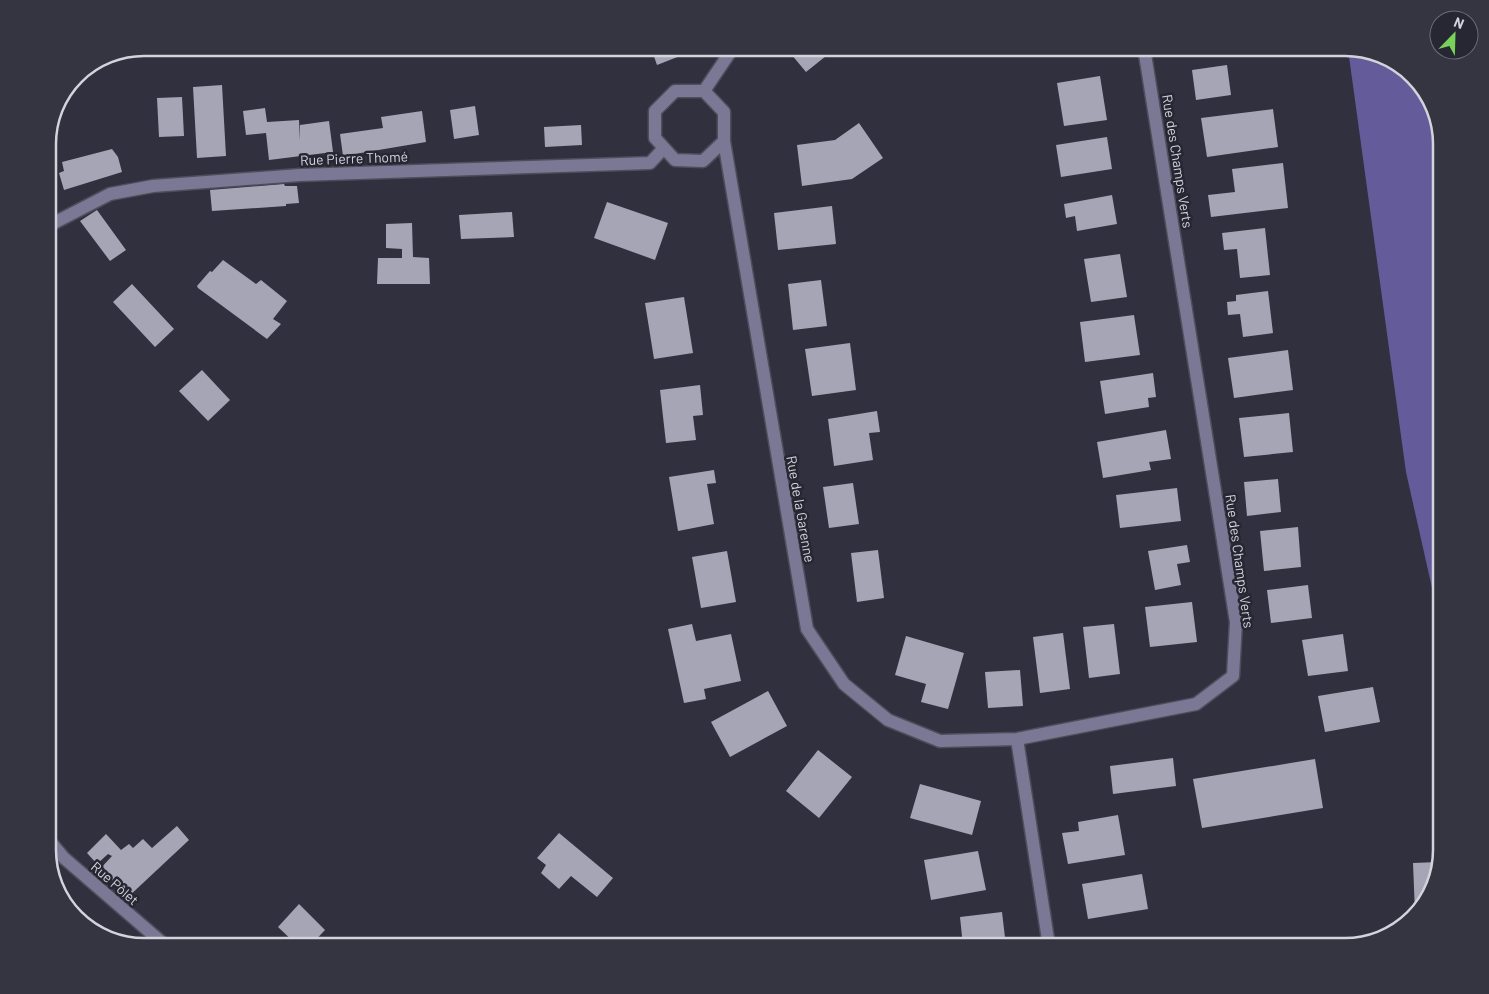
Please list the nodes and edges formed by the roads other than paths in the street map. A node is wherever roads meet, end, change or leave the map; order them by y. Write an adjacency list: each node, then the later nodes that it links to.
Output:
1 (728, 56): 3 (street)
2 (1145, 56): 7 (street, Rue des Champs Verts)
3 (704, 91): 4 (street); 5 (street)
4 (724, 141): 5 (street); 7 (street, Rue de la Garenne)
5 (664, 148): 6 (street, Rue Pierre Thomé)
6 (56, 222)
7 (1017, 740): 10 (street)
8 (56, 848): 9 (street, Rue Pôlet)
9 (157, 938)
10 (1048, 938)

